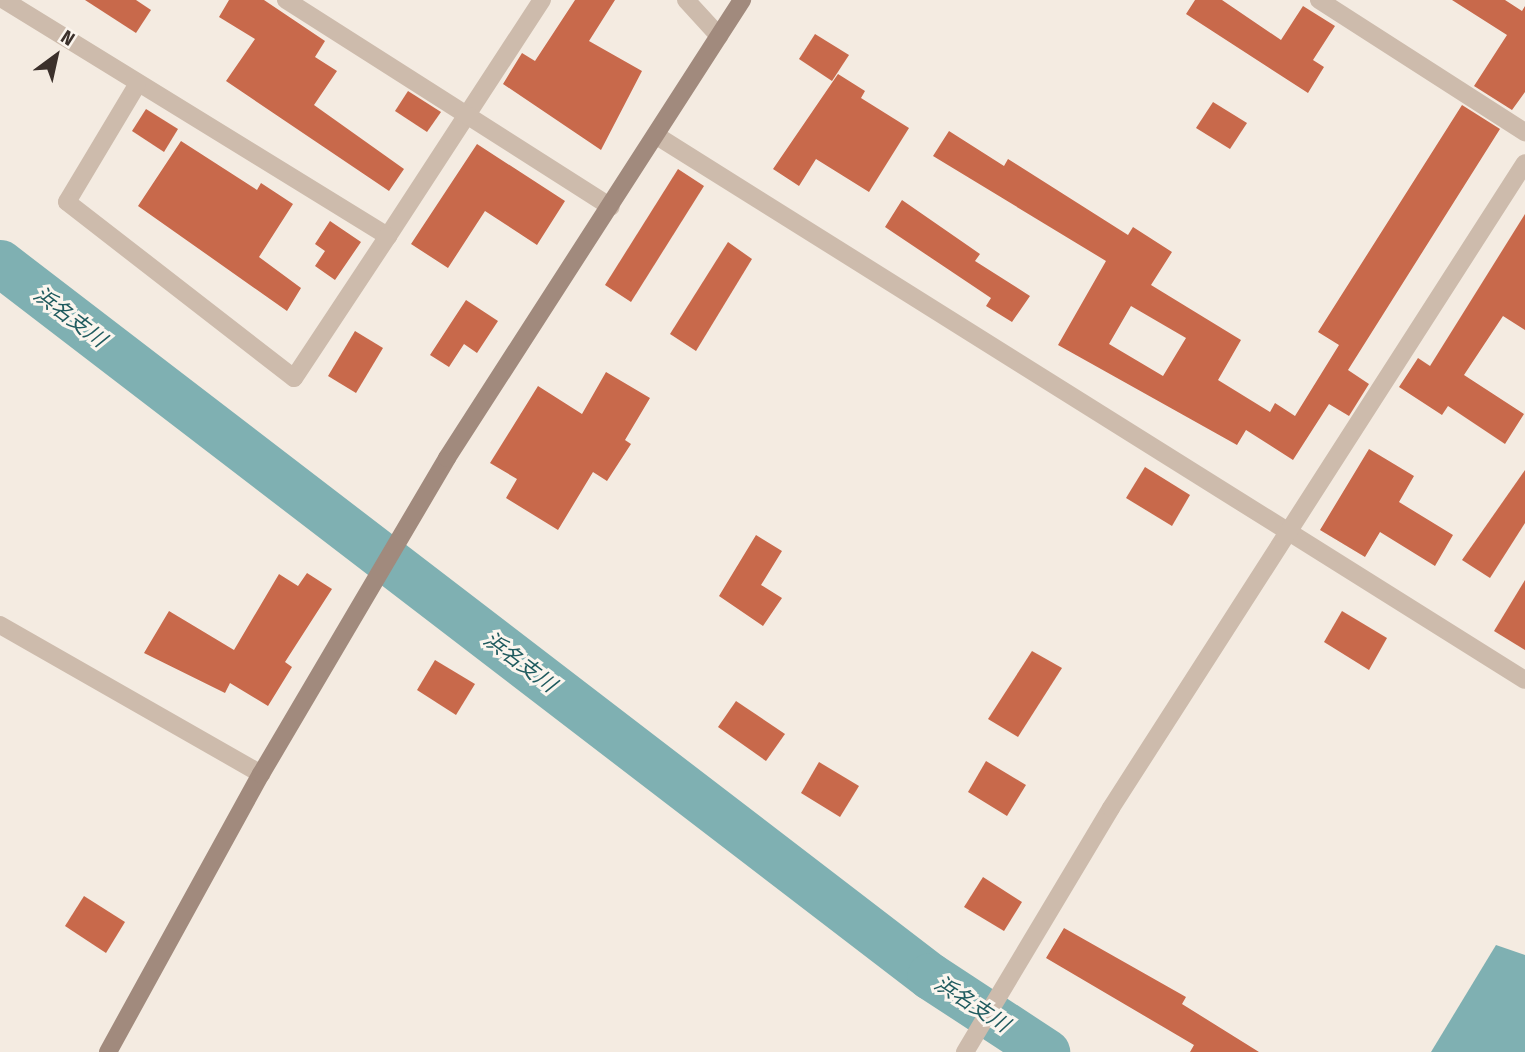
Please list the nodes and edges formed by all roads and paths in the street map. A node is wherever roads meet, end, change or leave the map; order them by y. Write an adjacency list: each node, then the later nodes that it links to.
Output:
1 (4, 0): 7 (street); 9 (street)
2 (286, 0): 10 (street)
3 (542, 0): 10 (street)
4 (685, 0): 8 (street)
5 (742, 0): 8 (street)
6 (1319, 0): 11 (street)
7 (0, 7)
8 (719, 36): 12 (street)
9 (137, 85): 15 (street); 15 (street)
10 (467, 115): 14 (street); 15 (street)
11 (1525, 132)
12 (657, 136): 14 (street); 16 (street)
13 (1525, 163): 16 (street)
14 (611, 207): 19 (street)
15 (388, 236)
16 (1290, 532): 18 (street); 21 (street)
17 (0, 625): 19 (street)
18 (1525, 680)
19 (261, 774): 20 (street)
20 (108, 1052)
21 (965, 1052)

